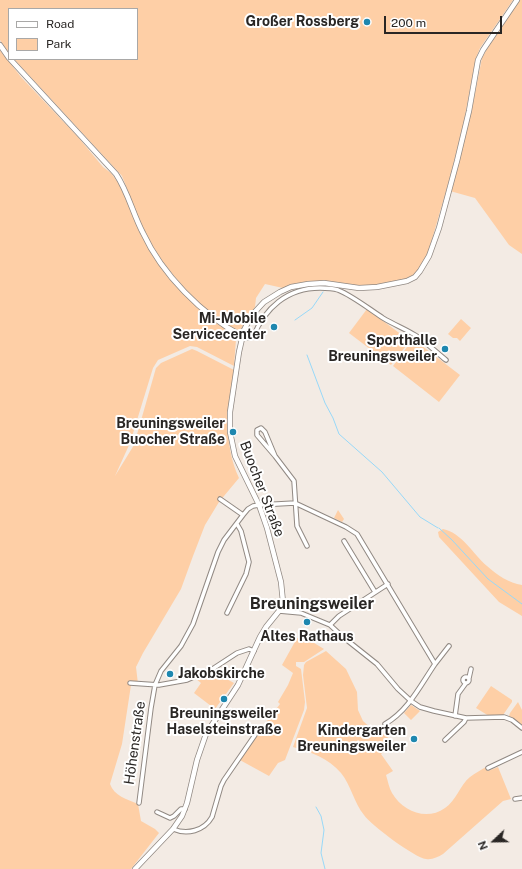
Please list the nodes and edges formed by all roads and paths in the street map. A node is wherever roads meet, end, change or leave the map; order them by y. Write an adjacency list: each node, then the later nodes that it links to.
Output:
1 (517, 0): 5 (street, Buocher Straße)
2 (0, 45): 3 (street)
3 (8, 55)
4 (12, 60): 5 (street)
5 (242, 336): 6 (street); 10 (street, Buocher Straße)
6 (446, 360)
7 (275, 456): 7 (street); 9 (street)
8 (220, 499): 11 (street)
9 (295, 503): 10 (street); 14 (street); 15 (street)
10 (259, 505): 11 (street); 17 (street, Buocher Straße)
11 (243, 515): 12 (street, Höhenstraße)
12 (237, 524): 18 (street); 25 (street, Höhenstraße)
13 (344, 541): 16 (street)
14 (307, 546)
15 (388, 584): 16 (street); 22 (street)
16 (375, 592): 19 (street)
17 (279, 611): 19 (street); 21 (street)
18 (227, 613)
19 (330, 625): 26 (street)
20 (449, 646): 22 (street)
21 (254, 651): 25 (street); 38 (street)
22 (435, 664): 26 (street)
23 (471, 669): 27 (street)
24 (130, 683): 25 (street)
25 (155, 685): 37 (street, Höhenstraße)
26 (411, 701): 27 (street); 29 (street)
27 (455, 716): 28 (street)
28 (466, 718): 30 (street); 32 (street)
29 (384, 724)
30 (522, 728)
31 (255, 735): 40 (street)
32 (445, 740)
33 (522, 752): 34 (street)
34 (488, 768)
35 (515, 798): 36 (street)
36 (522, 798)
37 (139, 803)
38 (185, 809): 39 (street); 40 (street)
39 (157, 812)
40 (173, 829): 41 (street)
41 (135, 869)

